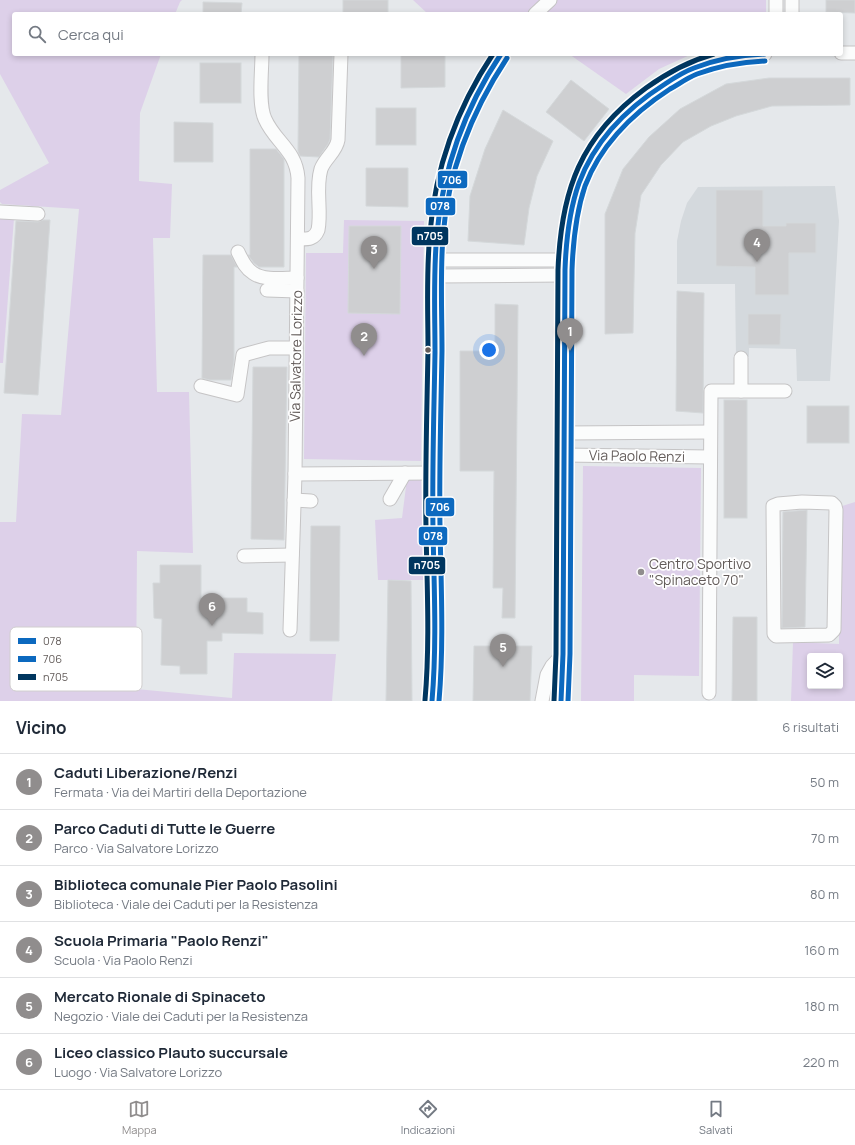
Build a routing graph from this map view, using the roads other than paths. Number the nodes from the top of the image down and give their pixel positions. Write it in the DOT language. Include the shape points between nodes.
graph roads {
  1 [pos="550,0"];
  2 [pos="776,0"];
  3 [pos="792,0"];
  4 [pos="536,12"];
  5 [pos="776,12"];
  6 [pos="792,12"];
  7 [pos="843,53"];
  8 [pos="855,53"];
  9 [pos="262,56"];
  10 [pos="341,56"];
  11 [pos="500,56"];
  12 [pos="746,56"];
  13 [pos="0,212"];
  14 [pos="38,214"];
  15 [pos="298,239"];
  16 [pos="238,252"];
  17 [pos="435,260"];
  18 [pos="566,260"];
  19 [pos="565,275"];
  20 [pos="435,276"];
  21 [pos="297,278"];
  22 [pos="267,290"];
  23 [pos="297,291"];
  24 [pos="296,348"];
  25 [pos="741,358"];
  26 [pos="201,386"];
  27 [pos="741,391"];
  28 [pos="785,391"];
  29 [pos="710,432"];
  30 [pos="564,433"];
  31 [pos="564,455"];
  32 [pos="710,457"];
  33 [pos="405,473"];
  34 [pos="432,473"];
  35 [pos="295,474"];
  36 [pos="390,499"];
  37 [pos="294,500"];
  38 [pos="311,500"];
  39 [pos="292,555"];
  40 [pos="244,556"];
  41 [pos="773,610"];
  42 [pos="290,630"];
  43 [pos="563,654"];
  44 [pos="709,693"];
  45 [pos="432,701"];
  46 [pos="542,701"];
  47 [pos="562,701"];
  1 -- 4 [label="street"];
  2 -- 5 [label="street"];
  3 -- 6 [label="street"];
  7 -- 8 [label="street"];
  9 -- 15 [label="street, Via Salvatore Lorizzo" via="264,118 294,160 297,169"];
  10 -- 15 [label="street" via="338,140 336,148 321,170 318,230 313,238"];
  11 -- 17 [label="street" via="481,88 461,130 449,164 439,207"];
  12 -- 18 [label="street" via="726,58 693,68 652,92 616,122 594,152 579,183 570,217"];
  13 -- 14 [label="street"];
  15 -- 21 [label="street, Via Salvatore Lorizzo"];
  16 -- 21 [label="street" via="246,267 256,275"];
  17 -- 18 [label="street"];
  17 -- 20 [label="street"];
  18 -- 19 [label="street"];
  19 -- 20 [label="street"];
  19 -- 30 [label="street"];
  20 -- 34 [label="street"];
  21 -- 23 [label="street, Via Salvatore Lorizzo"];
  22 -- 23 [label="street"];
  23 -- 24 [label="street, Via Salvatore Lorizzo"];
  24 -- 26 [label="street" via="270,348 243,355 237,395"];
  24 -- 35 [label="street, Via Salvatore Lorizzo"];
  25 -- 27 [label="street"];
  27 -- 28 [label="street"];
  27 -- 29 [label="street" via="711,391"];
  29 -- 30 [label="street, Via Paolo Renzi"];
  29 -- 32 [label="street"];
  30 -- 31 [label="street"];
  31 -- 32 [label="street, Via Paolo Renzi"];
  31 -- 43 [label="street"];
  32 -- 44 [label="street"];
  33 -- 34 [label="street"];
  33 -- 35 [label="street"];
  33 -- 36 [label="street"];
  34 -- 45 [label="street" via="435,646"];
  35 -- 37 [label="street, Via Salvatore Lorizzo"];
  37 -- 38 [label="street"];
  37 -- 39 [label="street, Via Salvatore Lorizzo"];
  39 -- 40 [label="street"];
  39 -- 42 [label="street, Via Salvatore Lorizzo"];
  41 -- 41 [label="street" via="776,636 829,635 834,630 836,510 832,503 773,506"];
  43 -- 46 [label="street" via="547,675"];
  43 -- 47 [label="street"];
}
